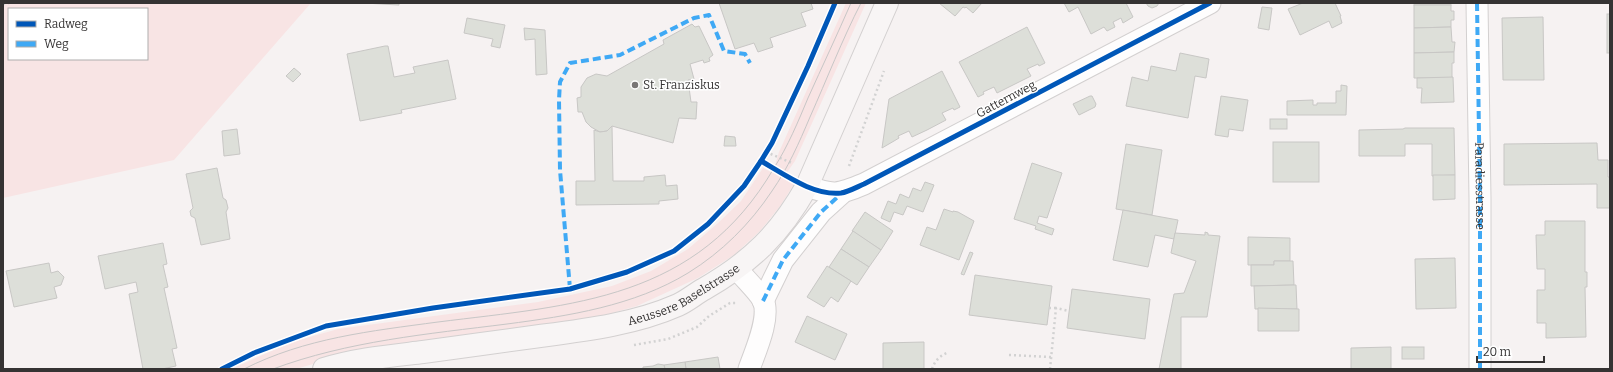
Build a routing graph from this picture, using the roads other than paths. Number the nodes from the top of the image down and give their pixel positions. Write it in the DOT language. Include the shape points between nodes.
graph roads {
  1 [pos="887,3"];
  2 [pos="1210,3"];
  3 [pos="1478,3"];
  4 [pos="807,186"];
  5 [pos="842,193"];
  6 [pos="737,269"];
  7 [pos="763,301"];
  8 [pos="324,369"];
  9 [pos="749,369"];
  10 [pos="1480,369"];
  1 -- 4 [label="main road, Aeussere Baselstrasse"];
  2 -- 5 [label="street, Gatternweg" via="864,184"];
  3 -- 10 [label="street, Paradiesstrasse"];
  4 -- 5 [label="street, Gatternweg" via="826,193"];
  4 -- 6 [label="main road, Aeussere Baselstrasse" via="782,226"];
  5 -- 7 [label="street" via="820,212 783,260"];
  6 -- 7 [label="street"];
  6 -- 8 [label="main road, Aeussere Baselstrasse" via="678,305 598,328 379,358"];
  7 -- 9 [label="street" via="763,329"];
}
